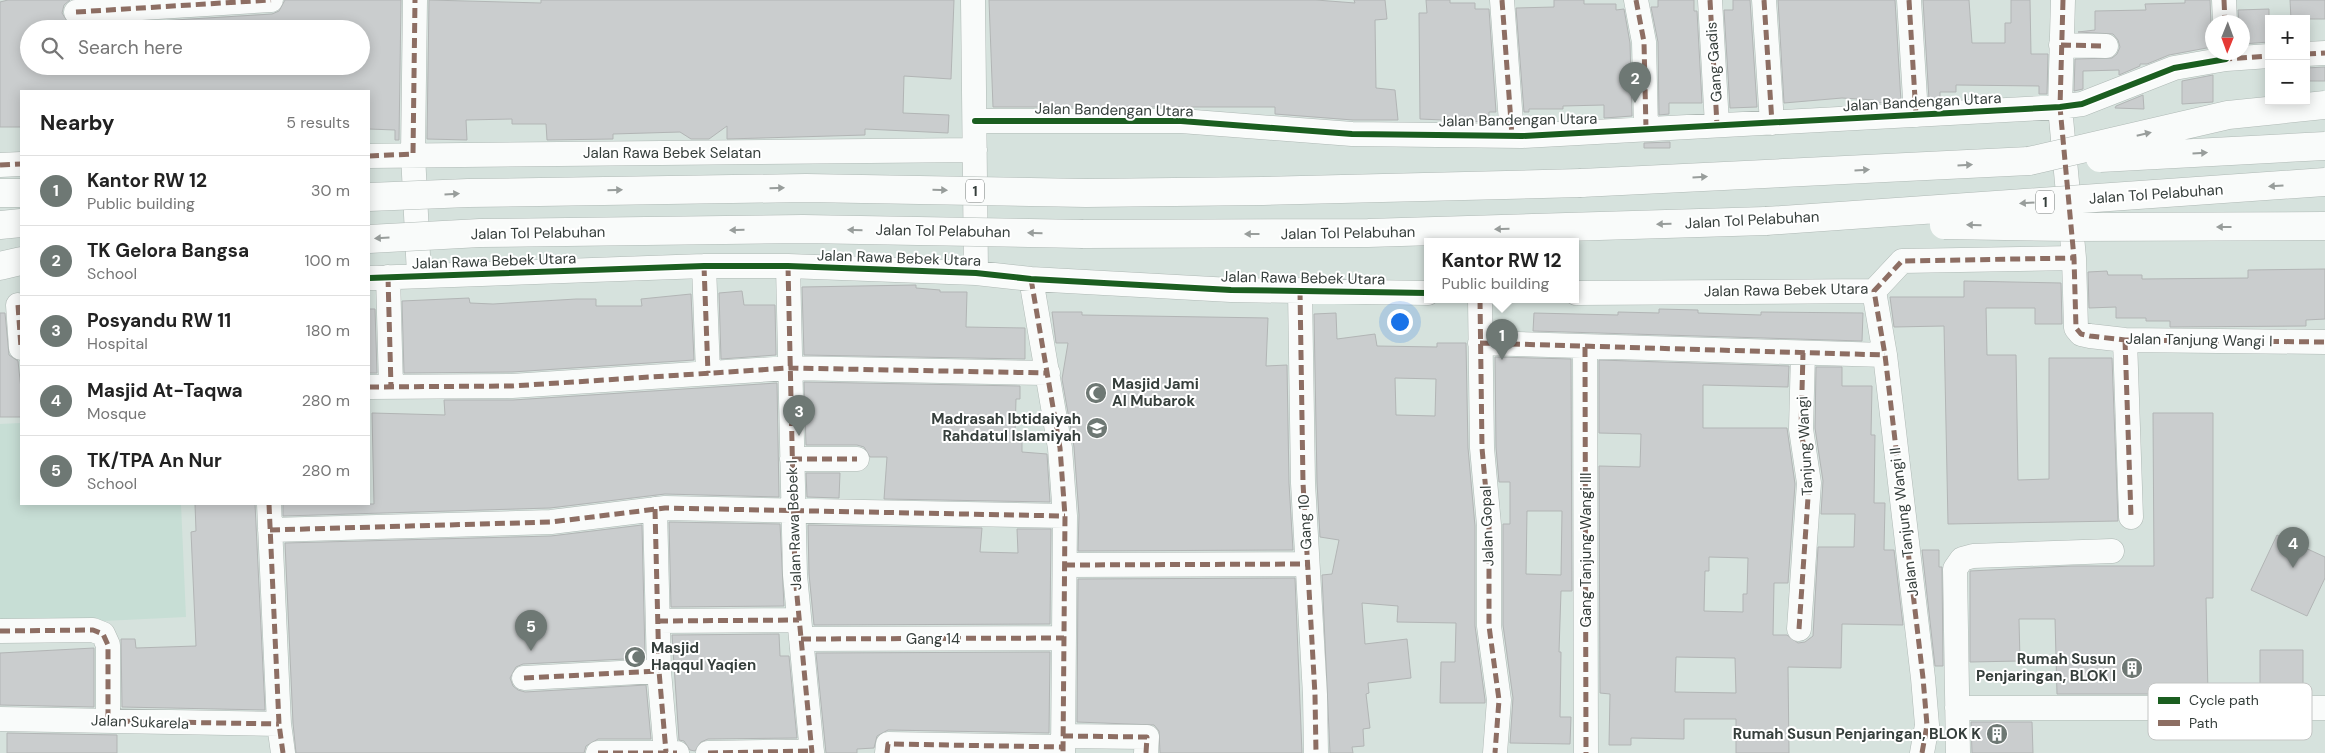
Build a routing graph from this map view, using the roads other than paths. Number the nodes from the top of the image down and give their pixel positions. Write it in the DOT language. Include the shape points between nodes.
graph roads {
  1 [pos="271,0"];
  2 [pos="414,0"];
  3 [pos="973,0"];
  4 [pos="1502,0"];
  5 [pos="1636,0"];
  6 [pos="1710,0"];
  7 [pos="1764,0"];
  8 [pos="1909,0"];
  9 [pos="2063,0"];
  10 [pos="2224,0"];
  11 [pos="76,12"];
  12 [pos="2225,15"];
  13 [pos="2061,45"];
  14 [pos="2106,46"];
  15 [pos="2325,53"];
  16 [pos="2310,54"];
  17 [pos="2250,56"];
  18 [pos="2265,56"];
  19 [pos="2209,60"];
  20 [pos="2325,105"];
  21 [pos="2060,107"];
  22 [pos="1916,115"];
  23 [pos="976,121"];
  24 [pos="1772,123"];
  25 [pos="1717,125"];
  26 [pos="1646,129"];
  27 [pos="1512,136"];
  28 [pos="2325,146"];
  29 [pos="975,150"];
  30 [pos="413,154"];
  31 [pos="370,156"];
  32 [pos="2029,162"];
  33 [pos="20,164"];
  34 [pos="0,165"];
  35 [pos="2325,182"];
  36 [pos="0,193"];
  37 [pos="20,193"];
  38 [pos="370,198"];
  39 [pos="1766,221"];
  40 [pos="20,223"];
  41 [pos="0,225"];
  42 [pos="2325,226"];
  43 [pos="370,238"];
  44 [pos="2074,258"];
  45 [pos="20,261"];
  46 [pos="20,261"];
  47 [pos="0,262"];
  48 [pos="0,266"];
  49 [pos="704,266"];
  50 [pos="788,266"];
  51 [pos="976,273"];
  52 [pos="419,275"];
  53 [pos="378,277"];
  54 [pos="1031,279"];
  55 [pos="1300,290"];
  56 [pos="1874,291"];
  57 [pos="1424,293"];
  58 [pos="1579,293"];
  59 [pos="1480,303"];
  60 [pos="13,305"];
  61 [pos="2125,340"];
  62 [pos="2325,342"];
  63 [pos="20,343"];
  64 [pos="1480,343"];
  65 [pos="1585,346"];
  66 [pos="1803,353"];
  67 [pos="1885,356"];
  68 [pos="789,368"];
  69 [pos="708,373"];
  70 [pos="1048,373"];
  71 [pos="380,387"];
  72 [pos="792,459"];
  73 [pos="857,459"];
  74 [pos="269,505"];
  75 [pos="655,509"];
  76 [pos="794,511"];
  77 [pos="1065,516"];
  78 [pos="2131,517"];
  79 [pos="270,530"];
  80 [pos="2112,551"];
  81 [pos="1306,564"];
  82 [pos="1065,566"];
  83 [pos="658,621"];
  84 [pos="1799,629"];
  85 [pos="800,630"];
  86 [pos="0,631"];
  87 [pos="1064,638"];
  88 [pos="659,671"];
  89 [pos="524,678"];
  90 [pos="1957,708"];
  91 [pos="2148,708"];
  92 [pos="2312,708"];
  93 [pos="2325,708"];
  94 [pos="0,719"];
  95 [pos="108,721"];
  96 [pos="279,724"];
  97 [pos="1063,745"];
  98 [pos="666,752"];
  99 [pos="812,752"];
  100 [pos="283,753"];
  101 [pos="598,753"];
  102 [pos="677,753"];
  103 [pos="708,753"];
  104 [pos="887,753"];
  105 [pos="1146,753"];
  106 [pos="1316,753"];
  107 [pos="1495,753"];
  108 [pos="1586,753"];
  109 [pos="1922,753"];
  110 [pos="1958,753"];
  1 -- 11 [label="street"];
  2 -- 30 [label="street"];
  3 -- 23 [label="street"];
  4 -- 27 [label="street"];
  5 -- 26 [label="street" via="1644,42"];
  6 -- 25 [label="street, Gang Gadis"];
  7 -- 24 [label="street"];
  8 -- 22 [label="street"];
  9 -- 13 [label="street"];
  10 -- 12 [label="street"];
  13 -- 14 [label="street"];
  13 -- 21 [label="street"];
  15 -- 16 [label="street"];
  17 -- 18 [label="street, Jalan Bandengan Utara"];
  19 -- 21 [label="street, Jalan Bandengan Utara" via="2174,68 2082,104"];
  32 -- 20 [label="highway, one-way, bridge" via="2228,115"];
  21 -- 22 [label="street, Jalan Bandengan Utara"];
  21 -- 44 [label="street"];
  22 -- 24 [label="street, Jalan Bandengan Utara"];
  23 -- 27 [label="street, Jalan Bandengan Utara" via="1181,121 1352,134"];
  23 -- 29 [label="street"];
  24 -- 25 [label="street, Jalan Bandengan Utara"];
  25 -- 26 [label="street, Jalan Bandengan Utara"];
  26 -- 27 [label="street, Jalan Bandengan Utara"];
  32 -- 28 [label="highway, 1, one-way, bridge"];
  29 -- 30 [label="street, Jalan Rawa Bebek Selatan"];
  29 -- 51 [label="street"];
  30 -- 31 [label="street, Jalan Rawa Bebek Selatan"];
  30 -- 52 [label="street"];
  38 -- 32 [label="highway, 1, one-way, bridge" via="468,193 796,188 1086,193 1369,190"];
  33 -- 34 [label="street"];
  35 -- 39 [label="highway, Jalan Tol Pelabuhan / 1, one-way, bridge"];
  36 -- 37 [label="highway"];
  42 -- 39 [label="highway, one-way, bridge" via="2072,227"];
  39 -- 43 [label="highway, Jalan Tol Pelabuhan / 1, one-way, bridge" via="1368,233 1083,234 803,229 480,233"];
  40 -- 41 [label="highway"];
  44 -- 56 [label="street, Jalan Rawa Bebek Utara" via="1902,261"];
  44 -- 61 [label="street, Jalan Tanjung Wangi I" via="2076,328 2081,334"];
  45 -- 47 [label="highway"];
  46 -- 48 [label="highway"];
  49 -- 50 [label="street, Jalan Rawa Bebek Utara"];
  49 -- 52 [label="street, Jalan Rawa Bebek Utara"];
  49 -- 69 [label="street"];
  50 -- 51 [label="street, Jalan Rawa Bebek Utara"];
  50 -- 68 [label="street, Jalan Rawa Bebek I"];
  51 -- 54 [label="street, Jalan Rawa Bebek Utara"];
  52 -- 53 [label="street, Jalan Rawa Bebek Utara"];
  53 -- 71 [label="street"];
  54 -- 55 [label="street, Jalan Rawa Bebek Utara" via="1232,290"];
  54 -- 70 [label="street"];
  55 -- 57 [label="street, Jalan Rawa Bebek Utara"];
  55 -- 81 [label="street, Gang 10"];
  56 -- 58 [label="street, Jalan Rawa Bebek Utara"];
  56 -- 67 [label="street, Jalan Tanjung Wangi II"];
  59 -- 64 [label="street, Jalan Gopal"];
  60 -- 63 [label="street"];
  61 -- 62 [label="street, Jalan Tanjung Wangi I"];
  61 -- 78 [label="street"];
  64 -- 65 [label="street"];
  64 -- 107 [label="street, Jalan Gopal" via="1482,448 1489,525 1489,626 1499,700"];
  65 -- 66 [label="street"];
  65 -- 108 [label="street, Gang Tanjung Wangi III"];
  66 -- 67 [label="street"];
  66 -- 84 [label="street, Tanjung Wangi" via="1801,429 1809,482"];
  67 -- 109 [label="street, Jalan Tanjung Wangi II" via="1927,725"];
  68 -- 69 [label="street"];
  68 -- 70 [label="street"];
  68 -- 72 [label="street, Jalan Rawa Bebek I"];
  69 -- 71 [label="street" via="512,386"];
  70 -- 77 [label="street" via="1060,448"];
  72 -- 73 [label="street"];
  72 -- 76 [label="street, Jalan Rawa Bebek I"];
  74 -- 79 [label="street"];
  75 -- 76 [label="street"];
  75 -- 79 [label="street" via="551,522"];
  75 -- 83 [label="street"];
  76 -- 77 [label="street"];
  76 -- 85 [label="street, Jalan Rawa Bebek I"];
  77 -- 82 [label="street"];
  79 -- 96 [label="street"];
  80 -- 90 [label="street" via="1962,559 1955,569"];
  81 -- 82 [label="street"];
  81 -- 106 [label="street, Gang 10"];
  82 -- 87 [label="street"];
  83 -- 85 [label="street, Gang 14"];
  83 -- 88 [label="street"];
  85 -- 87 [label="street, Gang 14"];
  85 -- 99 [label="street, Jalan Rawa Bebek I"];
  86 -- 95 [label="street" via="93,630 103,634 108,645"];
  87 -- 97 [label="street"];
  88 -- 89 [label="street"];
  88 -- 98 [label="street"];
  90 -- 91 [label="street"];
  90 -- 110 [label="street"];
  92 -- 93 [label="street"];
  94 -- 95 [label="street, Jalan Sukarela"];
  95 -- 96 [label="street, Jalan Sukarela"];
  96 -- 100 [label="street"];
  97 -- 104 [label="street" via="888,744"];
  97 -- 105 [label="street" via="1147,737"];
  98 -- 101 [label="street"];
  98 -- 102 [label="street"];
  99 -- 103 [label="street"];
}
